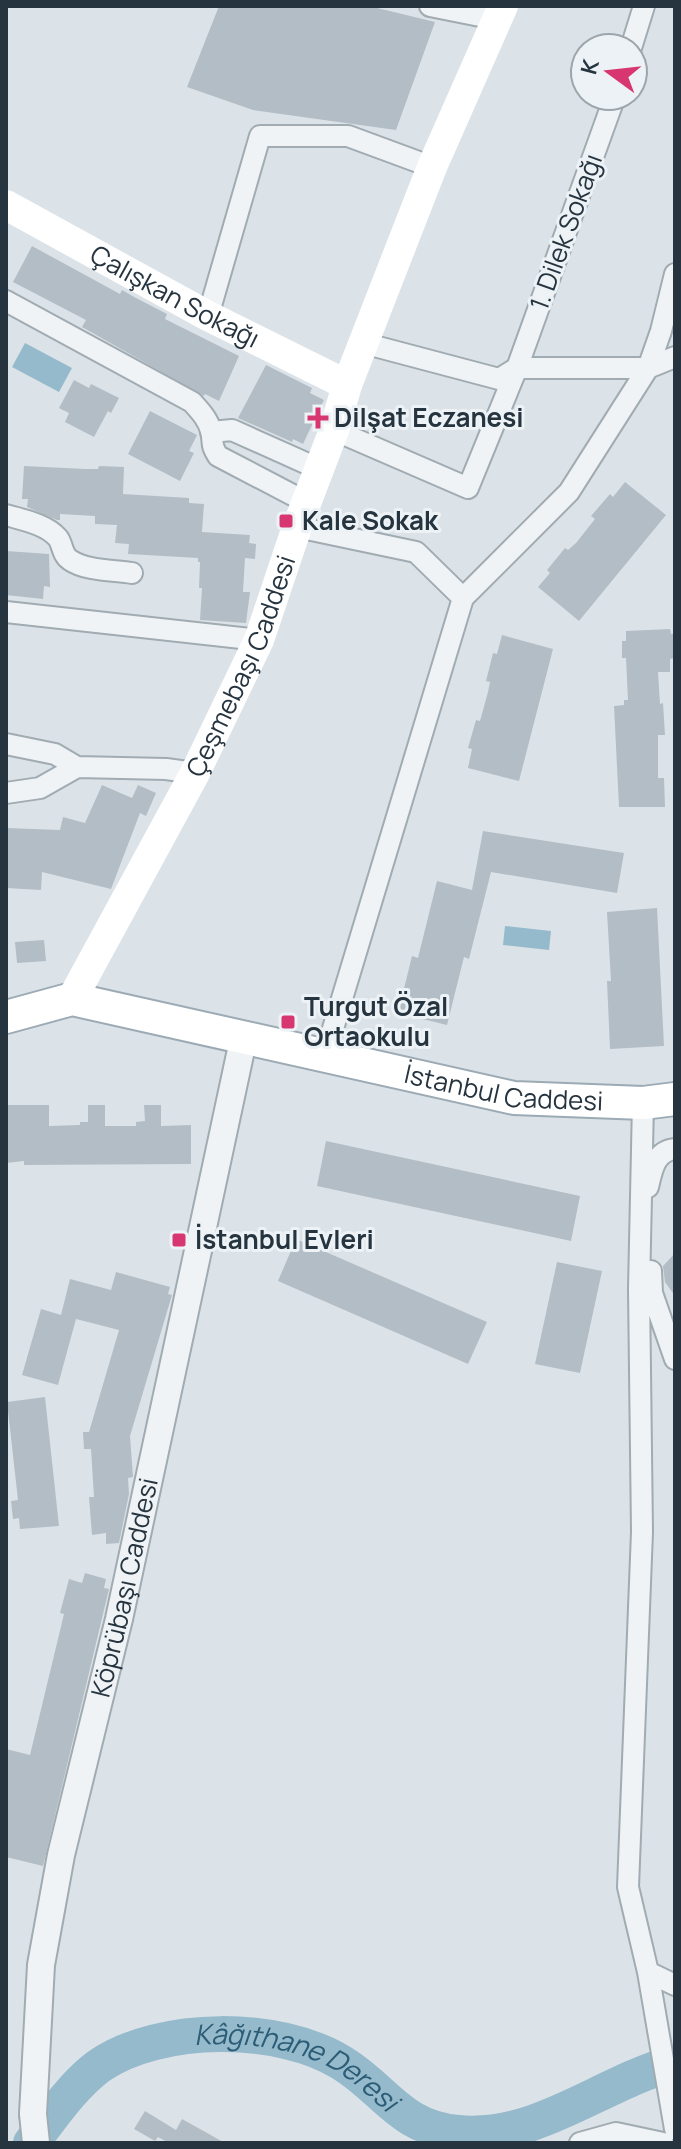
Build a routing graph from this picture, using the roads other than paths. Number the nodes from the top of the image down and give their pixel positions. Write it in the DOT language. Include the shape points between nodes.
graph roads {
  1 [pos="430,6"];
  2 [pos="644,6"];
  3 [pos="499,13"];
  4 [pos="636,32"];
  5 [pos="609,112"];
  6 [pos="432,167"];
  7 [pos="6,205"];
  8 [pos="675,274"];
  9 [pos="6,301"];
  10 [pos="208,316"];
  11 [pos="363,343"];
  12 [pos="675,357"];
  13 [pos="517,368"];
  14 [pos="648,368"];
  15 [pos="347,385"];
  16 [pos="334,430"];
  17 [pos="211,432"];
  18 [pos="319,469"];
  19 [pos="6,515"];
  20 [pos="302,515"];
  21 [pos="132,573"];
  22 [pos="463,598"];
  23 [pos="6,612"];
  24 [pos="259,640"];
  25 [pos="6,744"];
  26 [pos="77,767"];
  27 [pos="195,773"];
  28 [pos="6,793"];
  29 [pos="72,999"];
  30 [pos="6,1017"];
  31 [pos="244,1036"];
  32 [pos="325,1055"];
  33 [pos="675,1099"];
  34 [pos="643,1103"];
  35 [pos="675,1149"];
  36 [pos="675,1359"];
  37 [pos="648,1972"];
  38 [pos="675,1985"];
  39 [pos="674,2122"];
  40 [pos="36,2143"];
  41 [pos="580,2143"];
  42 [pos="663,2143"];
  1 -- 3 [label="street"];
  2 -- 4 [label="street"];
  3 -- 6 [label="main road, Çeşmebaşı Caddesi"];
  5 -- 13 [label="street, 1. Dilek Sokağı"];
  6 -- 10 [label="street" via="348,136 260,136"];
  6 -- 11 [label="main road, Çeşmebaşı Caddesi"];
  7 -- 10 [label="main road, Çalışkan Sokağı"];
  8 -- 14 [label="street"];
  9 -- 17 [label="street" via="192,402"];
  10 -- 15 [label="main road, Çalışkan Sokağı"];
  11 -- 13 [label="street" via="499,379"];
  11 -- 15 [label="main road, Çeşmebaşı Caddesi"];
  12 -- 14 [label="street"];
  13 -- 14 [label="street"];
  13 -- 16 [label="street, 1. Dilek Sokağı" via="468,488"];
  14 -- 22 [label="street" via="569,492"];
  15 -- 16 [label="main road, Çeşmebaşı Caddesi"];
  16 -- 18 [label="main road, Çeşmebaşı Caddesi"];
  17 -- 18 [label="street" via="232,430"];
  17 -- 20 [label="street" via="218,456"];
  18 -- 20 [label="main road, Çeşmebaşı Caddesi"];
  19 -- 21 [label="street" via="40,525 58,539 70,560 82,566"];
  20 -- 22 [label="street" via="416,552"];
  20 -- 24 [label="main road, Çeşmebaşı Caddesi"];
  22 -- 32 [label="street"];
  23 -- 24 [label="street"];
  24 -- 27 [label="main road, Çeşmebaşı Caddesi"];
  25 -- 26 [label="street" via="55,754"];
  26 -- 27 [label="street"];
  26 -- 28 [label="street" via="40,788"];
  27 -- 29 [label="main road, Çeşmebaşı Caddesi"];
  29 -- 30 [label="main road, İstanbul Caddesi"];
  29 -- 31 [label="main road, İstanbul Caddesi"];
  31 -- 32 [label="main road, İstanbul Caddesi"];
  31 -- 40 [label="street, Köprübaşı Caddesi, bridge" via="119,1619 61,1855 41,1965"];
  32 -- 34 [label="main road, İstanbul Caddesi" via="514,1098"];
  33 -- 34 [label="main road, İstanbul Caddesi"];
  34 -- 37 [label="street" via="642,1532 628,1887"];
  35 -- 36 [label="street" via="657,1158 648,1186 652,1293"];
  37 -- 38 [label="street"];
  37 -- 39 [label="street"];
  41 -- 42 [label="street" via="616,2133"];
}
